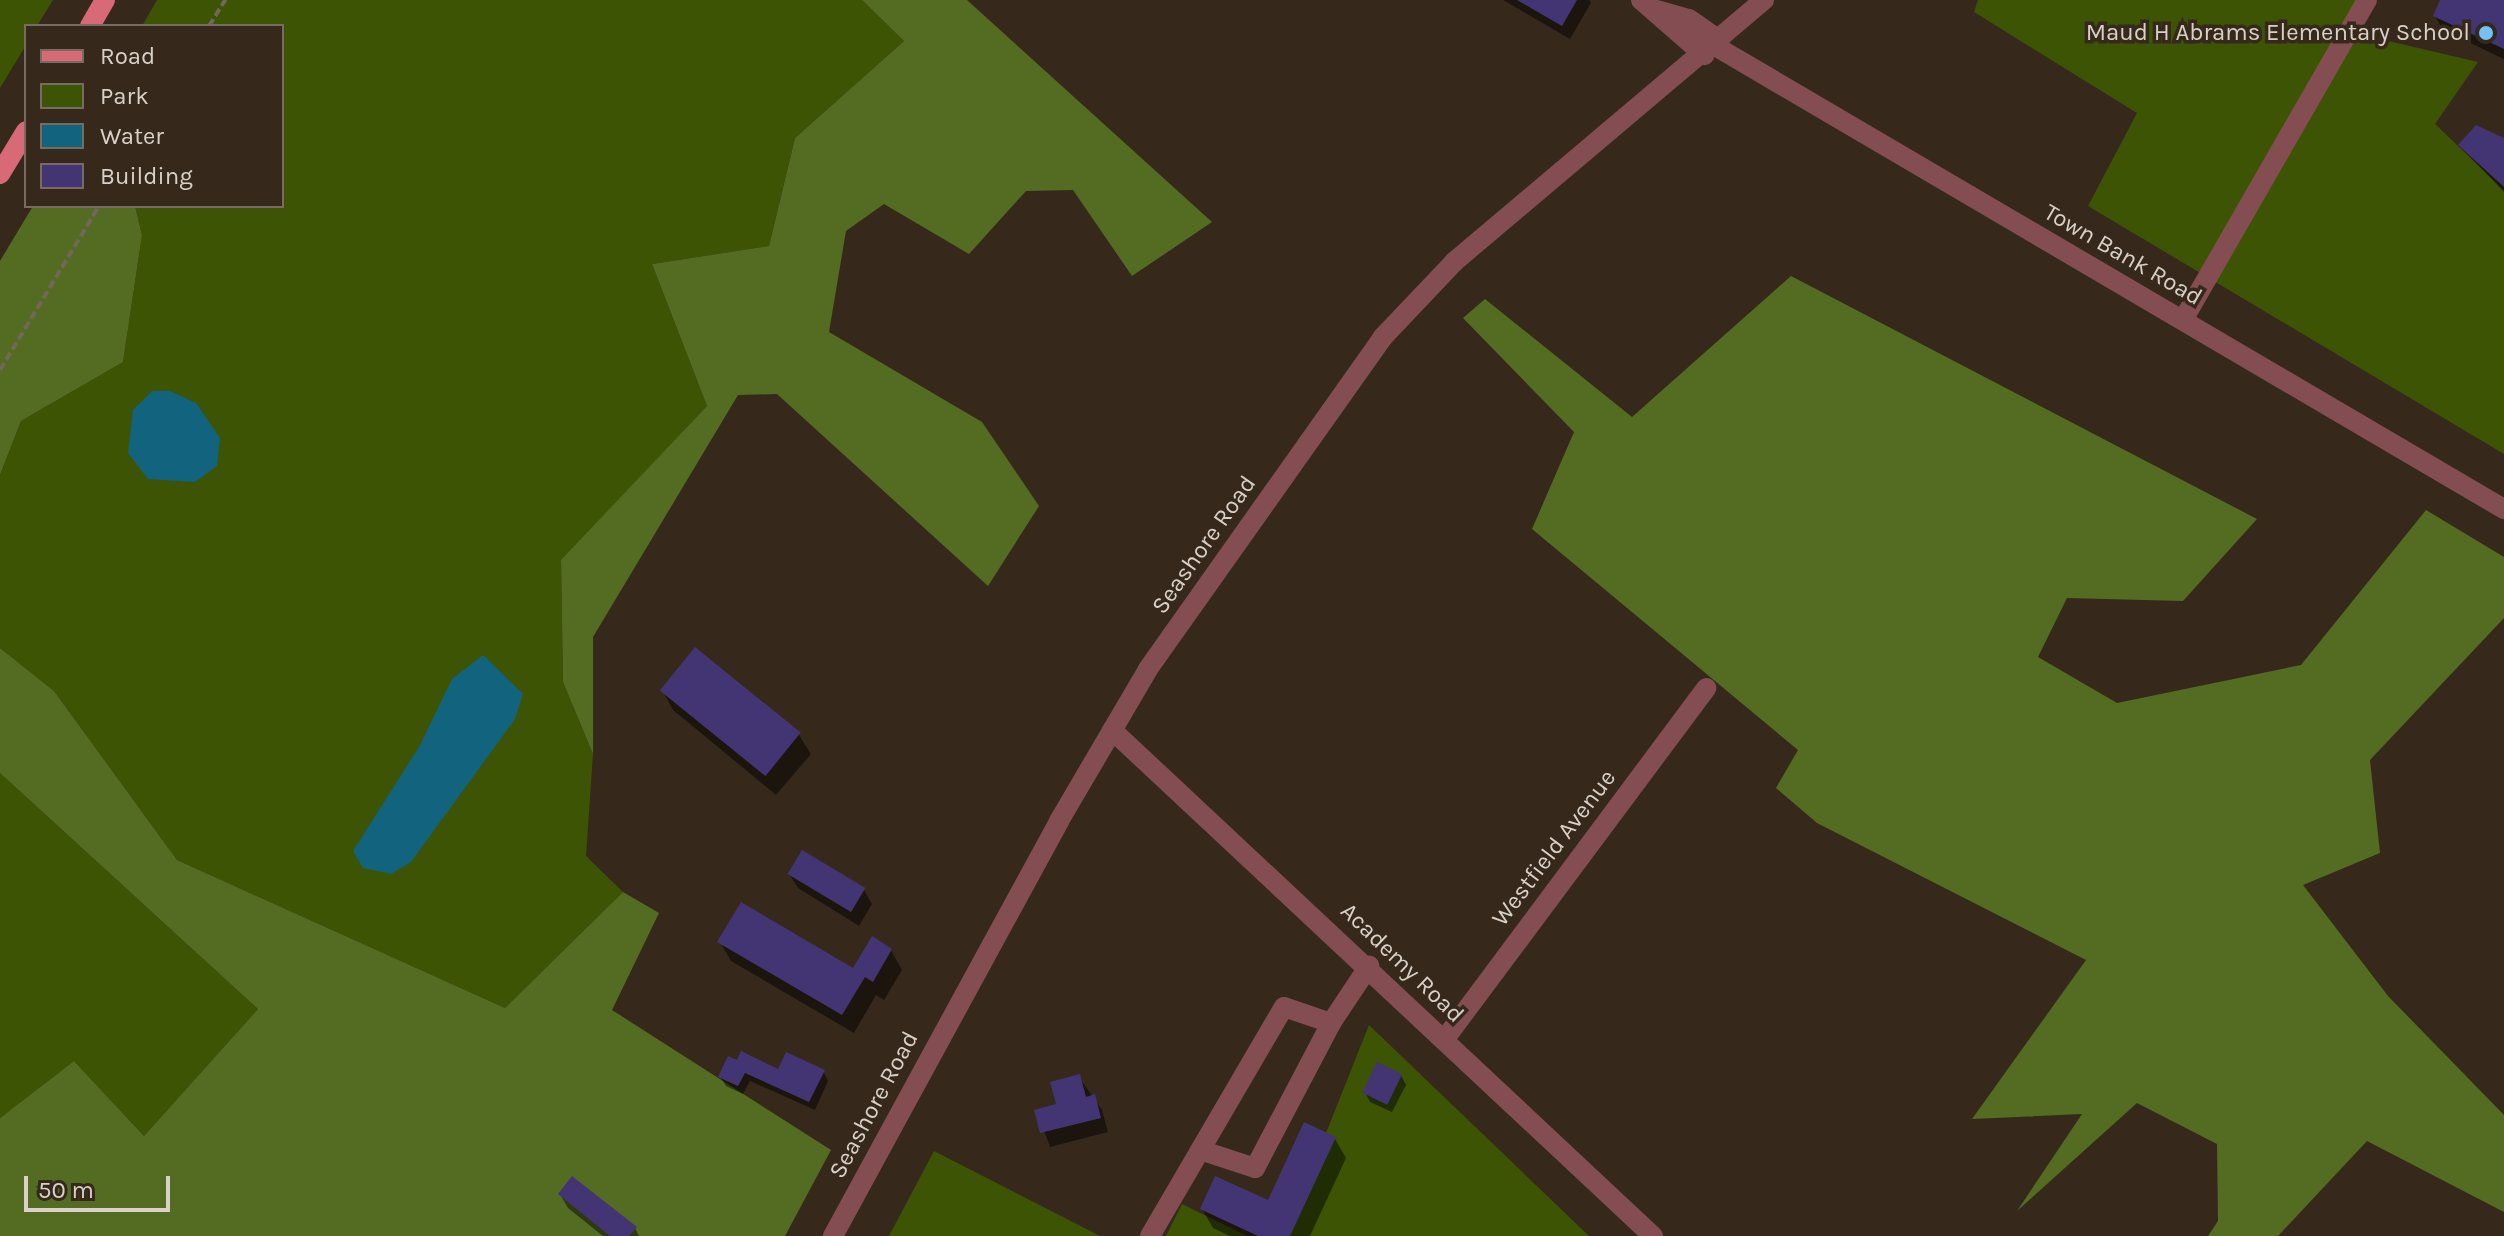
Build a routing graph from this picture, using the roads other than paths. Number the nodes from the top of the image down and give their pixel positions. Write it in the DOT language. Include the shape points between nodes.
graph roads {
  1 [pos="105,0"];
  2 [pos="1764,0"];
  3 [pos="2367,0"];
  4 [pos="1649,5"];
  5 [pos="91,24"];
  6 [pos="1713,47"];
  7 [pos="24,134"];
  8 [pos="0,174"];
  9 [pos="2183,320"];
  10 [pos="2504,509"];
  11 [pos="1706,688"];
  12 [pos="1112,730"];
  13 [pos="1369,966"];
  14 [pos="1331,1023"];
  15 [pos="1444,1040"];
  16 [pos="1200,1150"];
  17 [pos="833,1236"];
  18 [pos="1150,1236"];
  19 [pos="1653,1236"];
  1 -- 5 [label="main road"];
  2 -- 6 [label="street, Seashore Road"];
  3 -- 9 [label="street"];
  4 -- 6 [label="street, Town Bank Road"];
  6 -- 9 [label="street, Town Bank Road"];
  6 -- 12 [label="street, Seashore Road" via="1454,262 1408,308 1148,669"];
  7 -- 8 [label="main road"];
  9 -- 10 [label="street, Town Bank Road"];
  11 -- 15 [label="street, Westfield Avenue"];
  12 -- 13 [label="street, Academy Road"];
  12 -- 17 [label="street, Seashore Road"];
  13 -- 14 [label="street"];
  13 -- 15 [label="street, Academy Road"];
  14 -- 16 [label="street" via="1284,1007"];
  14 -- 16 [label="street" via="1255,1168"];
  15 -- 19 [label="street, Academy Road"];
  16 -- 18 [label="street"];
}
